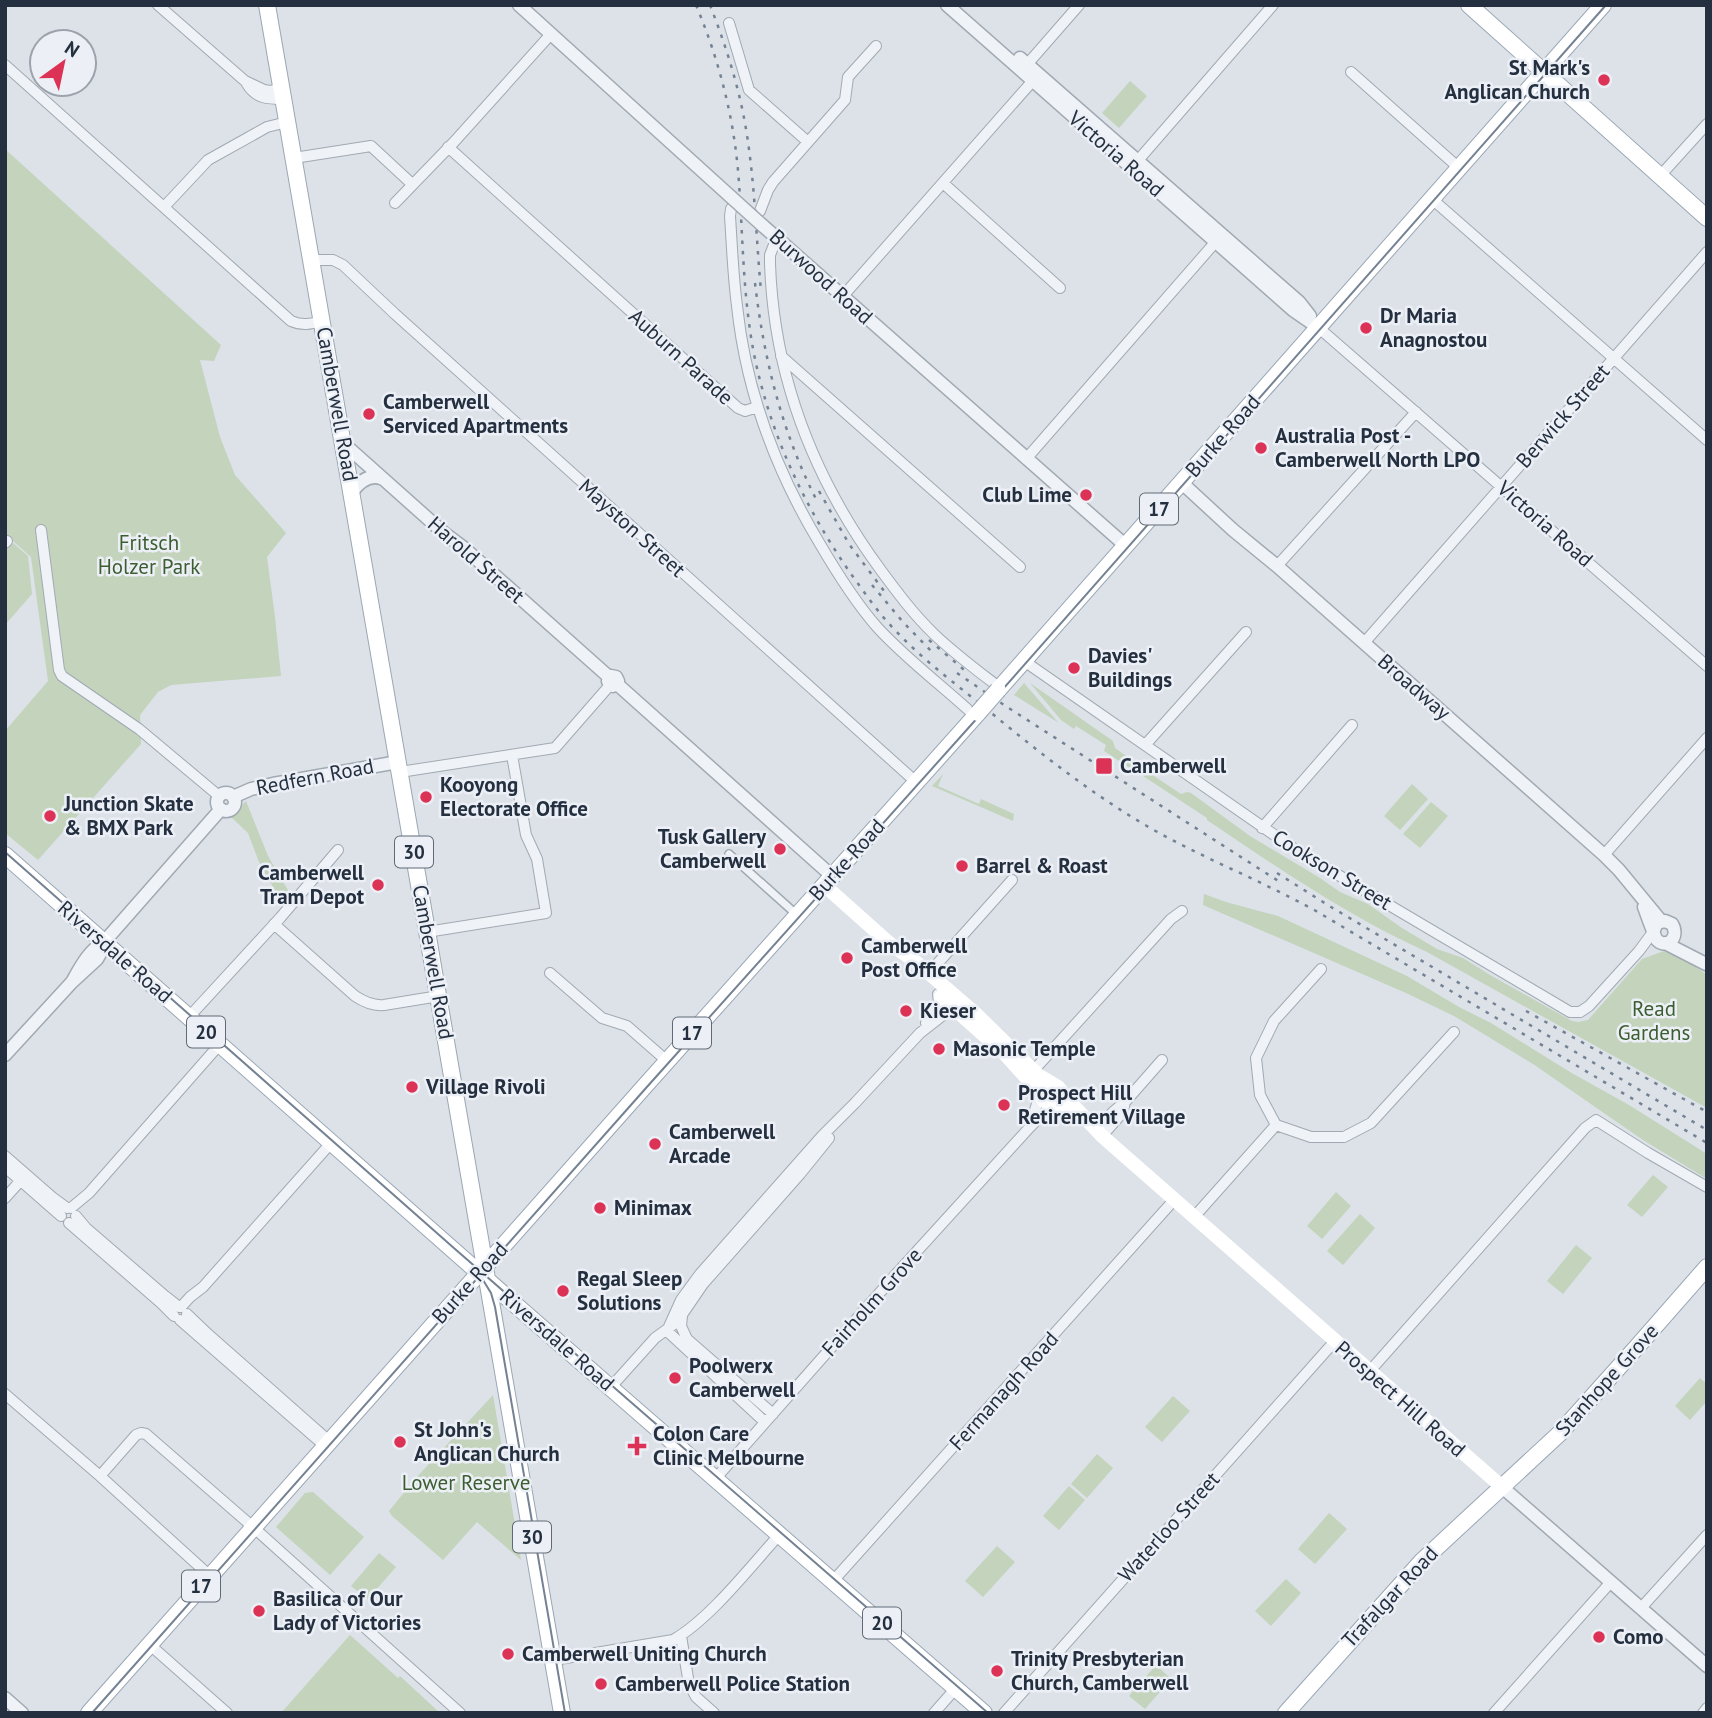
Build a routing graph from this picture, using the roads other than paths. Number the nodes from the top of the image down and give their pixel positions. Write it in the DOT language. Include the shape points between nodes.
graph roads {
  1 [pos="158,5"];
  2 [pos="173,5"];
  3 [pos="267,5"];
  4 [pos="519,5"];
  5 [pos="947,5"];
  6 [pos="960,5"];
  7 [pos="1079,5"];
  8 [pos="1273,5"];
  9 [pos="1469,5"];
  10 [pos="1603,5"];
  11 [pos="176,22"];
  12 [pos="729,23"];
  13 [pos="551,34"];
  14 [pos="876,46"];
  15 [pos="5,65"];
  16 [pos="1025,68"];
  17 [pos="1351,72"];
  18 [pos="1544,72"];
  19 [pos="1036,78"];
  20 [pos="283,94"];
  21 [pos="288,122"];
  22 [pos="1707,124"];
  23 [pos="808,142"];
  24 [pos="448,147"];
  25 [pos="294,158"];
  26 [pos="1134,164"];
  27 [pos="1459,168"];
  28 [pos="1660,176"];
  29 [pos="943,183"];
  30 [pos="412,184"];
  31 [pos="1432,199"];
  32 [pos="734,201"];
  33 [pos="395,203"];
  34 [pos="164,207"];
  35 [pos="760,211"];
  36 [pos="1707,218"];
  37 [pos="777,237"];
  38 [pos="1219,239"];
  39 [pos="1707,252"];
  40 [pos="313,264"];
  41 [pos="1060,288"];
  42 [pos="843,296"];
  43 [pos="322,321"];
  44 [pos="1319,328"];
  45 [pos="781,355"];
  46 [pos="1614,358"];
  47 [pos="757,407"];
  48 [pos="1416,412"];
  49 [pos="1707,440"];
  50 [pos="343,443"];
  51 [pos="1026,459"];
  52 [pos="383,479"];
  53 [pos="1182,483"];
  54 [pos="1502,486"];
  55 [pos="352,492"];
  56 [pos="41,530"];
  57 [pos="1126,546"];
  58 [pos="1277,566"];
  59 [pos="1020,567"];
  60 [pos="1246,632"];
  61 [pos="1364,643"];
  62 [pos="1024,661"];
  63 [pos="1707,666"];
  64 [pos="612,682"];
  65 [pos="1000,689"];
  66 [pos="976,715"];
  67 [pos="1352,725"];
  68 [pos="1707,738"];
  69 [pos="1146,744"];
  70 [pos="512,755"];
  71 [pos="399,767"];
  72 [pos="916,782"];
  73 [pos="220,803"];
  74 [pos="1262,828"];
  75 [pos="338,850"];
  76 [pos="729,854"];
  77 [pos="5,855"];
  78 [pos="1604,855"];
  79 [pos="1012,880"];
  80 [pos="828,881"];
  81 [pos="1182,911"];
  82 [pos="797,915"];
  83 [pos="274,923"];
  84 [pos="1656,928"];
  85 [pos="427,932"];
  86 [pos="1667,941"];
  87 [pos="104,942"];
  88 [pos="1639,951"];
  89 [pos="1706,965"];
  90 [pos="1321,969"];
  91 [pos="550,973"];
  92 [pos="926,977"];
  93 [pos="940,990"];
  94 [pos="439,996"];
  95 [pos="951,1006"];
  96 [pos="189,1017"];
  97 [pos="940,1017"];
  98 [pos="964,1017"];
  99 [pos="980,1024"];
  100 [pos="1454,1032"];
  101 [pos="920,1033"];
  102 [pos="220,1044"];
  103 [pos="5,1055"];
  104 [pos="667,1061"];
  105 [pos="1164,1061"];
  106 [pos="1032,1076"];
  107 [pos="1040,1094"];
  108 [pos="1055,1096"];
  109 [pos="1276,1125"];
  110 [pos="1030,1127"];
  111 [pos="1099,1133"];
  112 [pos="331,1143"];
  113 [pos="5,1156"];
  114 [pos="5,1167"];
  115 [pos="24,1178"];
  116 [pos="1707,1187"];
  117 [pos="5,1198"];
  118 [pos="1174,1200"];
  119 [pos="70,1214"];
  120 [pos="1194,1217"];
  121 [pos="1707,1267"];
  122 [pos="484,1273"];
  123 [pos="686,1300"];
  124 [pos="181,1313"];
  125 [pos="682,1316"];
  126 [pos="667,1331"];
  127 [pos="1334,1342"];
  128 [pos="714,1368"];
  129 [pos="1369,1372"];
  130 [pos="611,1387"];
  131 [pos="5,1394"];
  132 [pos="769,1418"];
  133 [pos="327,1444"];
  134 [pos="100,1476"];
  135 [pos="716,1478"];
  136 [pos="1501,1486"];
  137 [pos="253,1527"];
  138 [pos="779,1534"];
  139 [pos="1707,1535"];
  140 [pos="211,1576"];
  141 [pos="834,1581"];
  142 [pos="1610,1583"];
  143 [pos="1641,1608"];
  144 [pos="681,1636"];
  145 [pos="149,1644"];
  146 [pos="554,1660"];
  147 [pos="1707,1666"];
  148 [pos="956,1688"];
  149 [pos="5,1698"];
  150 [pos="1707,1708"];
  151 [pos="22,1713"];
  152 [pos="89,1713"];
  153 [pos="227,1713"];
  154 [pos="460,1713"];
  155 [pos="562,1713"];
  156 [pos="714,1713"];
  157 [pos="934,1713"];
  158 [pos="984,1713"];
  159 [pos="1004,1713"];
  160 [pos="1286,1713"];
  161 [pos="1494,1713"];
  162 [pos="1703,1713"];
  1 -- 11 [label="street"];
  2 -- 11 [label="street"];
  3 -- 20 [label="main road, Camberwell Road / 30"];
  4 -- 13 [label="street, Burwood Road"];
  5 -- 16 [label="street, Victoria Road"];
  6 -- 16 [label="street, Victoria Road"];
  7 -- 16 [label="street"];
  8 -- 26 [label="street"];
  9 -- 18 [label="main road"];
  10 -- 18 [label="main road, Burke Road / 17"];
  11 -- 20 [label="street" via="245,81"];
  12 -- 23 [label="street" via="749,90"];
  13 -- 24 [label="street"];
  13 -- 32 [label="street, Burwood Road"];
  14 -- 23 [label="street" via="848,77 845,100"];
  15 -- 34 [label="street"];
  16 -- 19 [label="street, Victoria Road"];
  17 -- 27 [label="street"];
  18 -- 27 [label="main road, Burke Road / 17"];
  18 -- 28 [label="main road"];
  19 -- 26 [label="street, Victoria Road"];
  19 -- 29 [label="street"];
  20 -- 21 [label="main road, Camberwell Road / 30"];
  21 -- 25 [label="main road, Camberwell Road / 30"];
  21 -- 34 [label="street" via="267,127 204,162"];
  22 -- 28 [label="street"];
  23 -- 35 [label="street" via="771,185"];
  24 -- 30 [label="street"];
  24 -- 47 [label="street, Auburn Parade" via="738,408"];
  25 -- 30 [label="street" via="371,146"];
  25 -- 40 [label="main road, Camberwell Road / 30"];
  26 -- 38 [label="street, Victoria Road"];
  27 -- 31 [label="main road, Burke Road / 17"];
  28 -- 36 [label="main road"];
  29 -- 41 [label="street"];
  29 -- 42 [label="street"];
  30 -- 33 [label="street"];
  31 -- 44 [label="main road, Burke Road / 17"];
  31 -- 46 [label="street"];
  32 -- 37 [label="street, Burwood Road, bridge"];
  32 -- 47 [label="street" via="730,216 737,306"];
  34 -- 43 [label="street" via="291,321"];
  37 -- 42 [label="street, Burwood Road"];
  37 -- 45 [label="street" via="770,264"];
  38 -- 44 [label="street, Victoria Road" via="1299,302"];
  38 -- 51 [label="street"];
  39 -- 46 [label="street, Berwick Street"];
  40 -- 43 [label="main road, Camberwell Road / 30"];
  40 -- 72 [label="street, Mayston Street" via="349,272"];
  42 -- 51 [label="street, Burwood Road"];
  43 -- 50 [label="main road, Camberwell Road / 30"];
  44 -- 48 [label="street, Victoria Road"];
  44 -- 53 [label="main road, Burke Road / 17"];
  45 -- 59 [label="street"];
  45 -- 65 [label="street" via="800,421 828,488 868,552 934,634"];
  46 -- 49 [label="street"];
  46 -- 54 [label="street, Berwick Street"];
  47 -- 66 [label="street, Auburn Parade" via="794,497 852,595 887,637"];
  48 -- 54 [label="street, Victoria Road"];
  48 -- 58 [label="street"];
  50 -- 52 [label="street, Harold Street"];
  50 -- 55 [label="main road, Camberwell Road / 30"];
  51 -- 57 [label="street, Burwood Road"];
  52 -- 55 [label="street" via="371,477"];
  52 -- 64 [label="street, Harold Street"];
  53 -- 57 [label="main road, Burke Road / 17"];
  53 -- 58 [label="street, Broadway"];
  54 -- 61 [label="street, Berwick Street"];
  54 -- 63 [label="street, Victoria Road"];
  55 -- 71 [label="main road, Camberwell Road / 30"];
  56 -- 73 [label="street" via="62,676 139,729"];
  57 -- 62 [label="main road, Burke Road / 17"];
  58 -- 61 [label="street, Broadway"];
  60 -- 69 [label="street"];
  61 -- 78 [label="street, Broadway"];
  62 -- 65 [label="main road, Burke Road / 17"];
  62 -- 69 [label="street, Cookson Street"];
  64 -- 70 [label="street" via="555,748"];
  64 -- 80 [label="street, Harold Street"];
  65 -- 66 [label="main road, Burke Road / 17, bridge"];
  66 -- 72 [label="main road, Burke Road / 17"];
  67 -- 74 [label="street"];
  68 -- 78 [label="street"];
  69 -- 74 [label="street, Cookson Street"];
  70 -- 71 [label="street"];
  70 -- 85 [label="street" via="546,913"];
  71 -- 73 [label="street, Redfern Road" via="273,783 233,797 233,807 228,810"];
  71 -- 85 [label="main road, Camberwell Road / 30"];
  72 -- 80 [label="main road, Burke Road / 17"];
  73 -- 87 [label="street"];
  74 -- 88 [label="street, Cookson Street" via="1570,1012 1589,1006"];
  75 -- 83 [label="street"];
  76 -- 82 [label="street"];
  77 -- 87 [label="main road, Riversdale Road / 20"];
  78 -- 84 [label="street, Broadway" via="1640,897"];
  79 -- 92 [label="street"];
  80 -- 82 [label="main road, Burke Road / 17"];
  80 -- 92 [label="main road, Prospect Hill Road" via="889,943 916,962"];
  81 -- 106 [label="street"];
  82 -- 104 [label="main road, Burke Road / 17"];
  83 -- 94 [label="street" via="363,1001 384,1005"];
  83 -- 96 [label="street"];
  84 -- 86 [label="street, Broadway" via="1656,939"];
  84 -- 86 [label="street, Broadway" via="1672,924 1676,930"];
  84 -- 88 [label="street, Cookson Street"];
  85 -- 94 [label="main road, Camberwell Road / 30"];
  86 -- 88 [label="street, Cookson Street"];
  86 -- 89 [label="street, Broadway"];
  87 -- 96 [label="main road, Riversdale Road / 20"];
  87 -- 103 [label="street"];
  90 -- 109 [label="street" via="1274,1021 1256,1058 1260,1095"];
  91 -- 104 [label="street" via="602,1018 625,1024"];
  92 -- 93 [label="main road, Prospect Hill Road"];
  93 -- 95 [label="main road"];
  93 -- 99 [label="main road, Prospect Hill Road"];
  93 -- 101 [label="street" via="938,1004"];
  94 -- 122 [label="main road, Camberwell Road / 30"];
  95 -- 97 [label="street"];
  95 -- 98 [label="main road, Prospect Hill Road"];
  96 -- 102 [label="main road, Riversdale Road / 20"];
  97 -- 98 [label="street"];
  97 -- 101 [label="street"];
  98 -- 99 [label="main road, Prospect Hill Road"];
  99 -- 106 [label="main road, Prospect Hill Road"];
  100 -- 109 [label="street" via="1371,1123 1344,1137 1311,1137"];
  101 -- 123 [label="street"];
  102 -- 112 [label="main road, Riversdale Road / 20"];
  102 -- 119 [label="street"];
  104 -- 122 [label="main road, Burke Road / 17"];
  105 -- 111 [label="street"];
  106 -- 107 [label="main road, Prospect Hill Road"];
  106 -- 108 [label="main road, Prospect Hill Road"];
  107 -- 108 [label="main road" via="1044,1086"];
  107 -- 110 [label="street, Fairholm Grove"];
  108 -- 110 [label="street, Fairholm Grove"];
  108 -- 111 [label="main road, Prospect Hill Road"];
  109 -- 120 [label="street"];
  110 -- 132 [label="street, Fairholm Grove"];
  111 -- 118 [label="main road, Prospect Hill Road"];
  112 -- 122 [label="main road, Riversdale Road / 20"];
  112 -- 124 [label="street" via="190,1297"];
  113 -- 115 [label="street"];
  114 -- 115 [label="street"];
  115 -- 117 [label="street"];
  115 -- 119 [label="street"];
  116 -- 129 [label="street" via="1596,1120"];
  118 -- 120 [label="main road, Prospect Hill Road"];
  118 -- 141 [label="street, Fermanagh Road"];
  119 -- 124 [label="street" via="161,1303"];
  120 -- 127 [label="main road, Prospect Hill Road"];
  121 -- 136 [label="main road, Stanhope Grove" via="1559,1434"];
  122 -- 130 [label="main road, Riversdale Road / 20"];
  122 -- 133 [label="main road, Burke Road / 17"];
  122 -- 146 [label="main road, Camberwell Road / 30"];
  123 -- 125 [label="street"];
  123 -- 126 [label="street"];
  124 -- 133 [label="street"];
  125 -- 126 [label="street"];
  125 -- 128 [label="street" via="684,1335"];
  126 -- 128 [label="street"];
  126 -- 130 [label="street" via="655,1338"];
  127 -- 129 [label="main road, Prospect Hill Road"];
  127 -- 159 [label="street, Waterloo Street"];
  128 -- 132 [label="street" via="734,1395"];
  129 -- 136 [label="main road, Prospect Hill Road"];
  130 -- 135 [label="main road, Riversdale Road / 20"];
  131 -- 134 [label="street"];
  132 -- 135 [label="street, Fairholm Grove"];
  133 -- 137 [label="main road, Burke Road / 17"];
  134 -- 137 [label="street" via="136,1435 143,1433"];
  134 -- 140 [label="street"];
  135 -- 138 [label="main road, Riversdale Road / 20"];
  136 -- 142 [label="street, Prospect Hill Road"];
  136 -- 160 [label="main road, Trafalgar Road" via="1422,1561"];
  137 -- 140 [label="main road, Burke Road / 17"];
  137 -- 154 [label="street"];
  138 -- 141 [label="main road, Riversdale Road / 20"];
  138 -- 144 [label="street" via="719,1602"];
  139 -- 143 [label="street"];
  140 -- 145 [label="main road, Burke Road / 17"];
  141 -- 148 [label="main road, Riversdale Road / 20"];
  142 -- 143 [label="street, Prospect Hill Road"];
  142 -- 161 [label="street"];
  143 -- 147 [label="street, Prospect Hill Road"];
  144 -- 146 [label="street"];
  144 -- 156 [label="street" via="689,1685"];
  145 -- 152 [label="main road, Burke Road / 17"];
  145 -- 153 [label="street"];
  146 -- 155 [label="main road, Camberwell Road / 30"];
  148 -- 157 [label="street"];
  148 -- 158 [label="main road, Riversdale Road / 20"];
  149 -- 151 [label="street"];
  150 -- 162 [label="street"];
}
